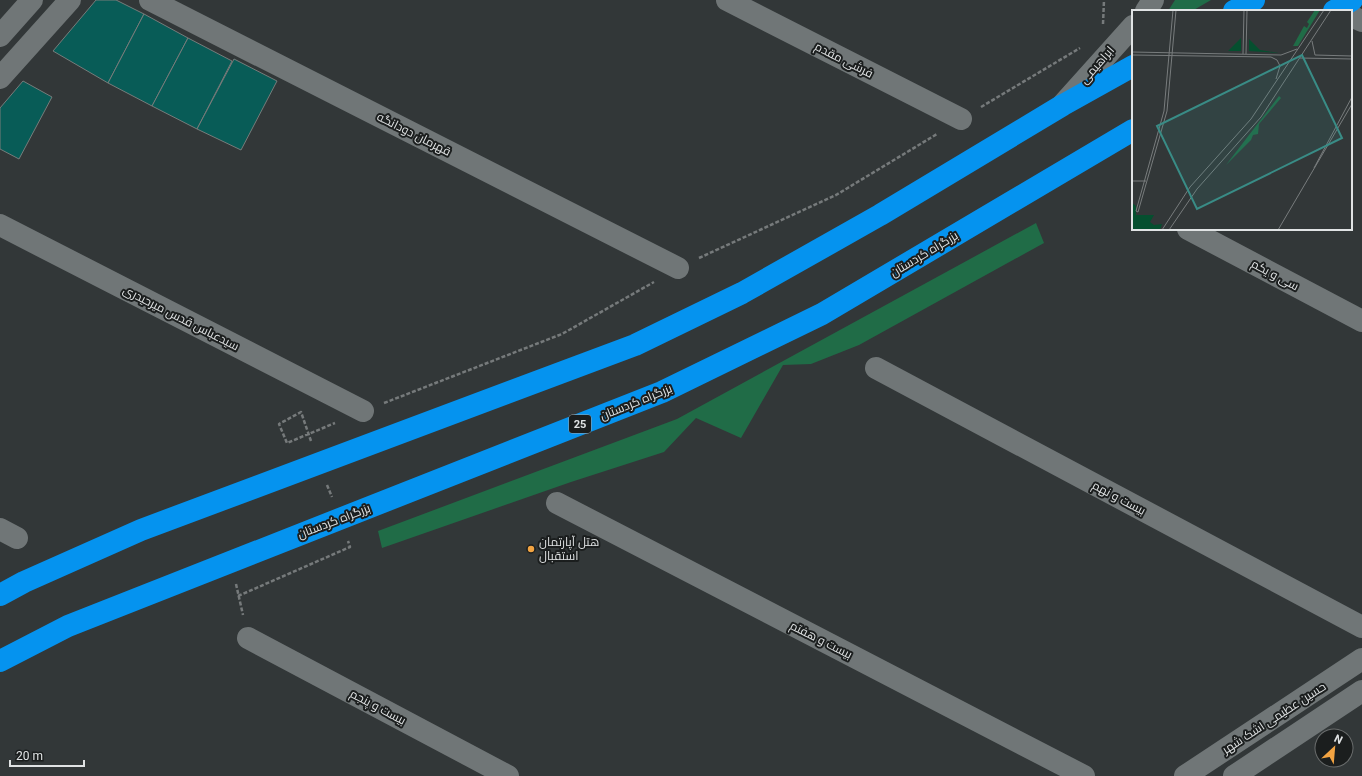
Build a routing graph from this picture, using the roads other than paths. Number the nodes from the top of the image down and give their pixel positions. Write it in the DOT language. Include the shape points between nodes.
graph roads {
  1 [pos="32,0"];
  2 [pos="70,0"];
  3 [pos="150,0"];
  4 [pos="727,0"];
  5 [pos="1153,0"];
  6 [pos="1254,0"];
  7 [pos="1147,10"];
  8 [pos="1236,10"];
  9 [pos="1352,15"];
  10 [pos="1362,22"];
  11 [pos="1132,27"];
  12 [pos="0,36"];
  13 [pos="1132,67"];
  14 [pos="0,78"];
  15 [pos="1063,104"];
  16 [pos="961,119"];
  17 [pos="1132,131"];
  18 [pos="0,225"];
  19 [pos="1190,230"];
  20 [pos="678,268"];
  21 [pos="1362,321"];
  22 [pos="876,368"];
  23 [pos="363,411"];
  24 [pos="557,503"];
  25 [pos="0,595"];
  26 [pos="1362,627"];
  27 [pos="248,638"];
  28 [pos="1362,659"];
  29 [pos="0,661"];
  30 [pos="1362,691"];
  31 [pos="508,776"];
  32 [pos="1084,776"];
  33 [pos="1185,776"];
  34 [pos="1234,776"];
  1 -- 12 [label="street"];
  2 -- 14 [label="street"];
  3 -- 20 [label="street, قهرمان دودانگه"];
  4 -- 16 [label="street, فرشی مقدم"];
  5 -- 7 [label="street"];
  6 -- 8 [label="highway"];
  9 -- 10 [label="street"];
  11 -- 15 [label="street, ابراهیمی"];
  13 -- 15 [label="highway"];
  15 -- 25 [label="highway" via="880,215 790,266 742,293 635,345 141,530"];
  17 -- 29 [label="highway, بزرگراه کردستان / 25" via="822,314 662,392 68,626"];
  18 -- 23 [label="street, سیدعباس قدس میرحیدری"];
  19 -- 21 [label="street, سی و یکم"];
  22 -- 26 [label="street, بیست و نهم"];
  24 -- 32 [label="street, بیست و هفتم"];
  27 -- 31 [label="street, بیست و پنجم"];
  28 -- 33 [label="street, حسین عظیمی اشک شهر"];
  30 -- 34 [label="street"];
}
